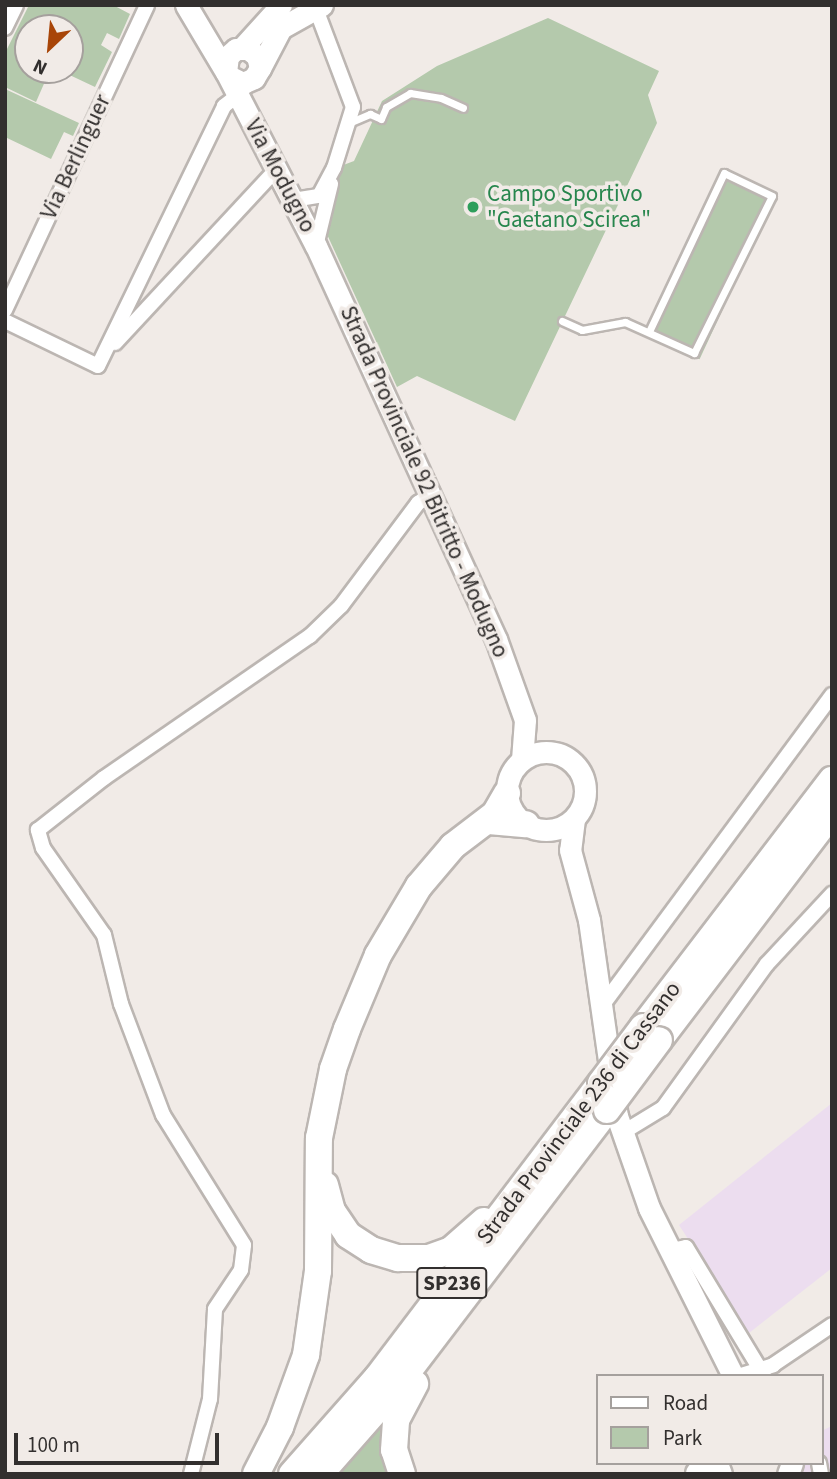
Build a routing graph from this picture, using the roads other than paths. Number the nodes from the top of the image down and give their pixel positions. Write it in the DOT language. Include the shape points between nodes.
graph roads {
  1 [pos="16,5"];
  2 [pos="147,5"];
  3 [pos="186,5"];
  4 [pos="281,5"];
  5 [pos="319,7"];
  6 [pos="5,28"];
  7 [pos="257,73"];
  8 [pos="235,75"];
  9 [pos="463,108"];
  10 [pos="351,122"];
  11 [pos="334,168"];
  12 [pos="276,170"];
  13 [pos="293,200"];
  14 [pos="316,246"];
  15 [pos="5,310"];
  16 [pos="5,321"];
  17 [pos="562,321"];
  18 [pos="649,332"];
  19 [pos="102,360"];
  20 [pos="433,493"];
  21 [pos="832,695"];
  22 [pos="525,720"];
  23 [pos="559,754"];
  24 [pos="522,760"];
  25 [pos="832,780"];
  26 [pos="507,793"];
  27 [pos="832,813"];
  28 [pos="573,819"];
  29 [pos="489,821"];
  30 [pos="535,827"];
  31 [pos="570,850"];
  32 [pos="832,894"];
  33 [pos="602,1006"];
  34 [pos="651,1034"];
  35 [pos="601,1083"];
  36 [pos="621,1133"];
  37 [pos="319,1138"];
  38 [pos="526,1216"];
  39 [pos="671,1250"];
  40 [pos="832,1325"];
  41 [pos="762,1373"];
  42 [pos="734,1374"];
  43 [pos="191,1474"];
  44 [pos="256,1474"];
  45 [pos="292,1474"];
  46 [pos="320,1474"];
  47 [pos="402,1474"];
  1 -- 6 [label="street"];
  2 -- 15 [label="street, Via Berlinguer"];
  3 -- 8 [label="main road"];
  4 -- 8 [label="main road"];
  5 -- 7 [label="main road" via="281,28"];
  5 -- 10 [label="street" via="350,98"];
  7 -- 8 [label="main road"];
  7 -- 8 [label="main road" via="253,52"];
  8 -- 12 [label="main road, Via Modugno"];
  8 -- 19 [label="street"];
  9 -- 10 [label="lane" via="441,98 410,93 386,107 381,119 370,114"];
  10 -- 11 [label="street"];
  11 -- 13 [label="street" via="319,196"];
  11 -- 14 [label="street"];
  12 -- 13 [label="main road, Via Modugno"];
  12 -- 19 [label="street"];
  13 -- 14 [label="main road, Via Modugno"];
  14 -- 20 [label="main road, Strada Provinciale 92 Bitritto - Modugno"];
  16 -- 19 [label="street"];
  17 -- 18 [label="lane" via="582,330 625,322"];
  18 -- 18 [label="lane" via="724,173 772,195 694,353"];
  20 -- 22 [label="main road, Strada Provinciale 92 Bitritto - Modugno" via="496,639"];
  20 -- 43 [label="street" via="418,503 341,606 310,636 104,778 38,830 43,848 104,935 121,1004 163,1115 244,1245 241,1270 215,1309 209,1410"];
  21 -- 33 [label="street"];
  22 -- 23 [label="main road"];
  22 -- 24 [label="main road"];
  23 -- 24 [label="main road" via="546,752"];
  23 -- 28 [label="main road" via="580,770 584,782 585,796"];
  24 -- 26 [label="main road" via="509,780"];
  25 -- 34 [label="highway, Strada Provinciale 236 di Cassano / SP236"];
  26 -- 29 [label="highway"];
  26 -- 30 [label="main road" via="516,816"];
  27 -- 34 [label="highway, Strada Provinciale 236 di Cassano / SP236"];
  28 -- 30 [label="main road"];
  28 -- 31 [label="main road"];
  29 -- 30 [label="highway"];
  29 -- 37 [label="highway" via="438,861 394,924 363,986 340,1049"];
  30 -- 31 [label="main road"];
  31 -- 33 [label="main road" via="589,920"];
  32 -- 36 [label="street" via="767,964 663,1108"];
  33 -- 36 [label="main road"];
  34 -- 35 [label="highway, Strada Provinciale 236 di Cassano / SP236, bridge"];
  34 -- 38 [label="highway, Strada Provinciale 236 di Cassano / SP236, bridge" via="607,1110"];
  35 -- 37 [label="highway" via="543,1143 478,1228 451,1250 429,1258 398,1258 371,1250 348,1235 331,1211"];
  35 -- 45 [label="highway, Strada Provinciale 236 di Cassano / SP236" via="386,1367"];
  36 -- 39 [label="main road" via="634,1174"];
  37 -- 44 [label="highway" via="315,1309 295,1391"];
  38 -- 46 [label="highway, Strada Provinciale 236 di Cassano / SP236" via="393,1391"];
  38 -- 47 [label="highway" via="485,1287 402,1404 394,1450"];
  39 -- 41 [label="street" via="686,1247"];
  39 -- 42 [label="main road"];
  40 -- 41 [label="street"];
}
